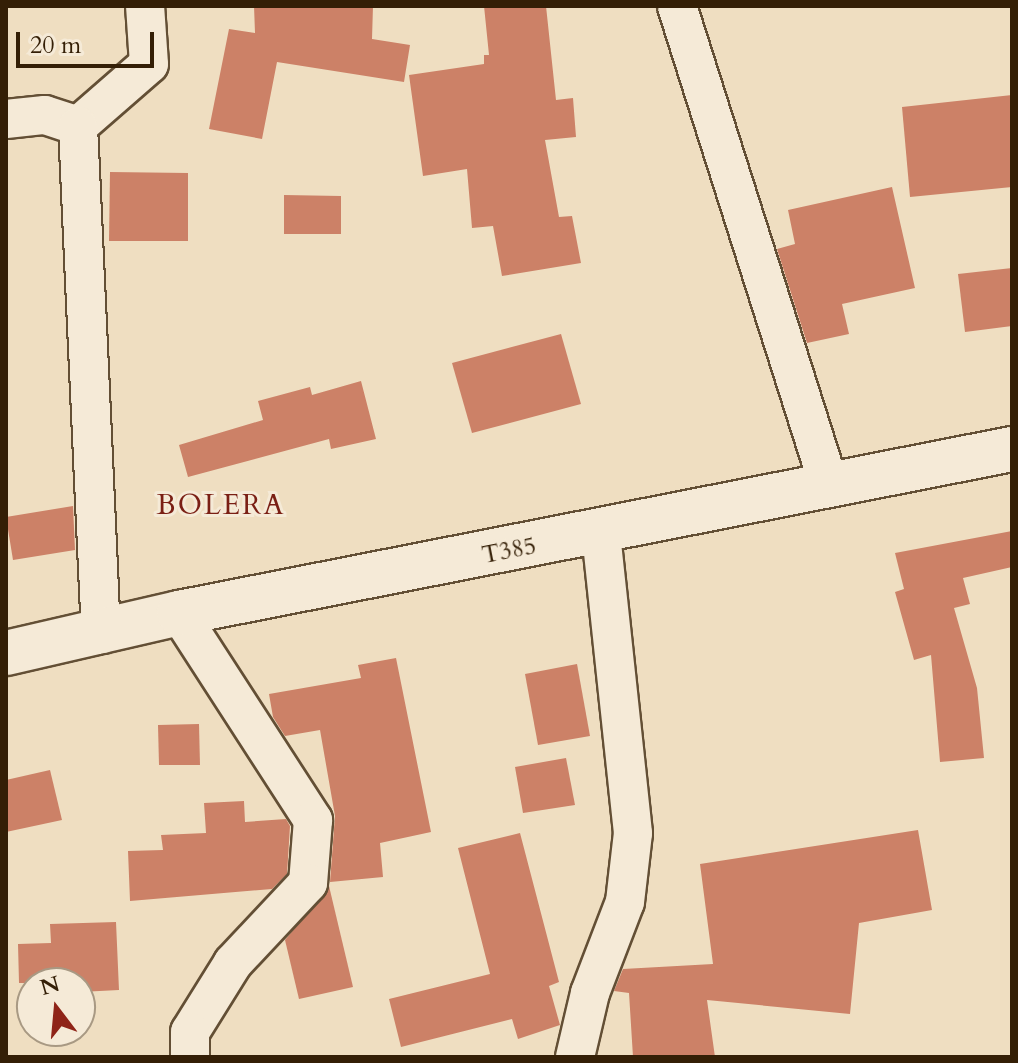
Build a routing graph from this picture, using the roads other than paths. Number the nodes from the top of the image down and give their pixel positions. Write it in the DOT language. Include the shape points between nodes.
graph roads {
  1 [pos="145,6"];
  2 [pos="677,6"];
  3 [pos="6,119"];
  4 [pos="78,126"];
  5 [pos="1012,449"];
  6 [pos="828,481"];
  7 [pos="601,533"];
  8 [pos="179,613"];
  9 [pos="101,634"];
  10 [pos="6,653"];
  11 [pos="190,1057"];
  12 [pos="575,1057"];
  1 -- 4 [label="street" via="149,64"];
  2 -- 6 [label="street"];
  3 -- 4 [label="street" via="45,115"];
  4 -- 9 [label="street"];
  5 -- 6 [label="street, T385 / T385"];
  6 -- 7 [label="street, T385 / T385"];
  7 -- 8 [label="street, T385 / T385"];
  7 -- 12 [label="street" via="633,833 625,902 590,993"];
  8 -- 9 [label="street, T385 / T385"];
  8 -- 11 [label="street" via="313,820 308,883 233,963 190,1032"];
  9 -- 10 [label="street, T385 / T385"];
}
